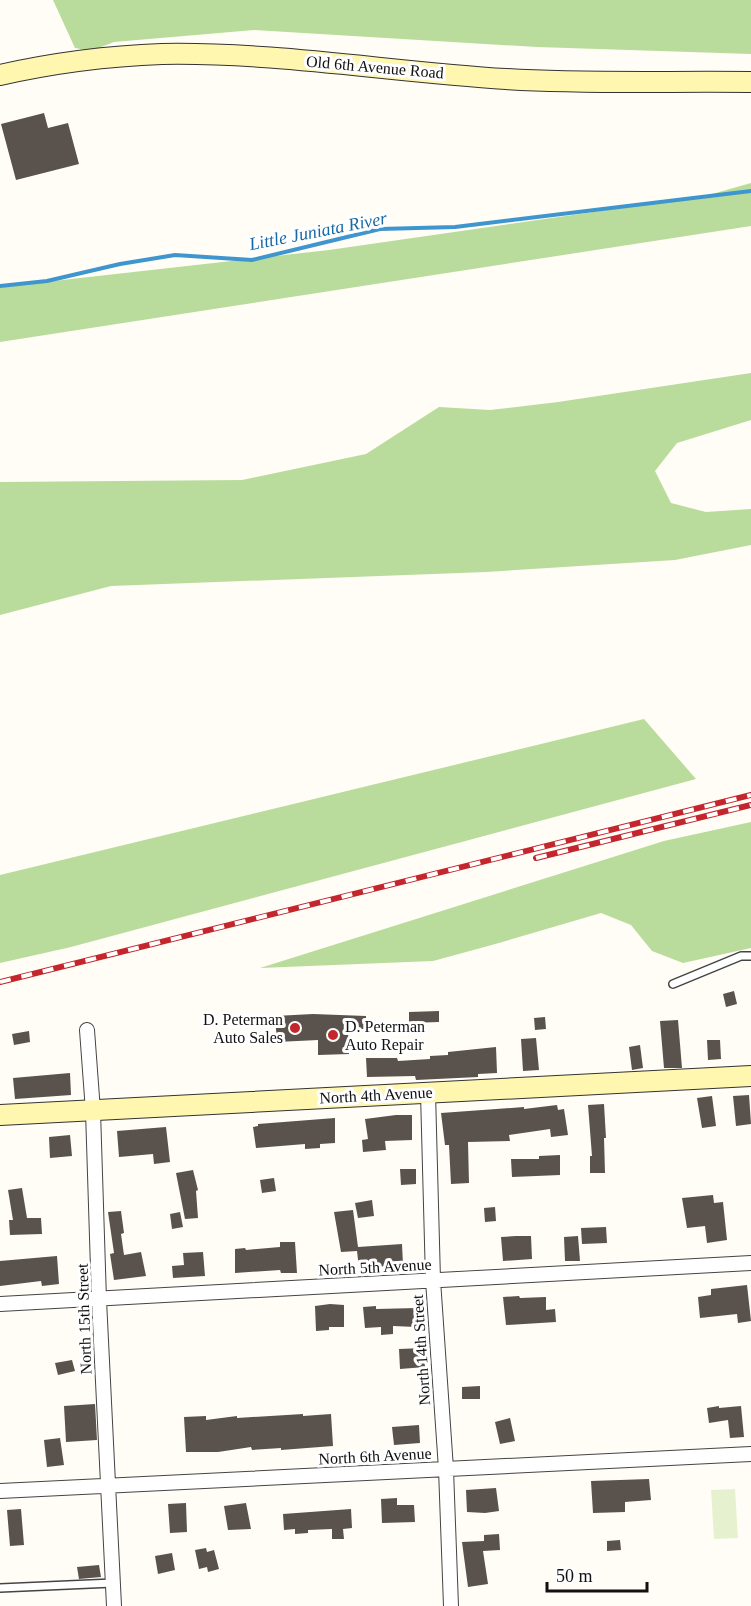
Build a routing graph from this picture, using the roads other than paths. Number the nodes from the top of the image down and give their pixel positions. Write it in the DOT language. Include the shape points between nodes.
graph roads {
  1 [pos="0,75"];
  2 [pos="751,81"];
  3 [pos="751,956"];
  4 [pos="673,984"];
  5 [pos="87,1030"];
  6 [pos="751,1076"];
  7 [pos="428,1092"];
  8 [pos="93,1111"];
  9 [pos="0,1115"];
  10 [pos="751,1263"];
  11 [pos="433,1280"];
  12 [pos="99,1300"];
  13 [pos="0,1304"];
  14 [pos="751,1454"];
  15 [pos="446,1469"];
  16 [pos="108,1486"];
  17 [pos="0,1491"];
  18 [pos="113,1583"];
  19 [pos="0,1588"];
  20 [pos="114,1606"];
  21 [pos="451,1606"];
  1 -- 2 [label="main road, Old 6th Avenue Road" via="106,58 183,54 537,80"];
  3 -- 4 [label="lane" via="741,956"];
  5 -- 8 [label="street, North 15th Street"];
  6 -- 7 [label="main road, North 4th Avenue"];
  7 -- 8 [label="main road, North 4th Avenue"];
  7 -- 11 [label="street, North 14th Street"];
  8 -- 9 [label="main road, North 4th Avenue"];
  8 -- 12 [label="street, North 15th Street"];
  10 -- 11 [label="street, North 5th Avenue"];
  11 -- 12 [label="street, North 5th Avenue"];
  11 -- 15 [label="street, North 14th Street"];
  12 -- 13 [label="street, North 5th Avenue"];
  12 -- 16 [label="street, North 15th Street"];
  14 -- 15 [label="street, North 6th Avenue"];
  15 -- 16 [label="street, North 6th Avenue"];
  15 -- 21 [label="street, North 14th Street"];
  16 -- 17 [label="street, North 6th Avenue"];
  16 -- 18 [label="street, North 15th Street"];
  18 -- 19 [label="lane"];
  18 -- 20 [label="street, North 15th Street"];
}
